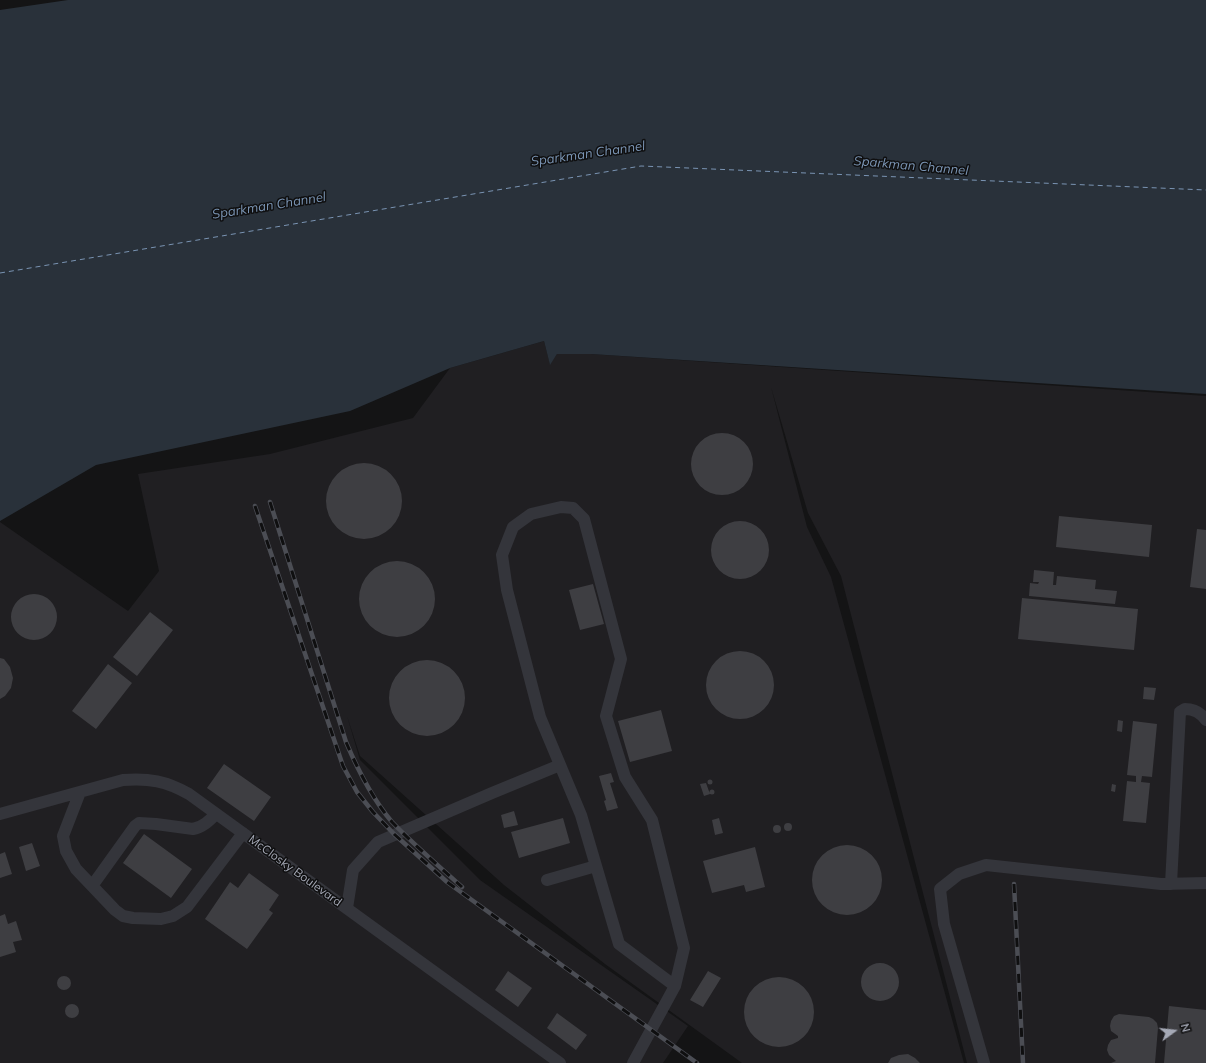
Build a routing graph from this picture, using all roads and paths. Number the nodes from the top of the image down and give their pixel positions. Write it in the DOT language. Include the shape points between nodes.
graph roads {
  1 [pos="1206,720"];
  2 [pos="560,765"];
  3 [pos="80,792"];
  4 [pos="0,814"];
  5 [pos="216,814"];
  6 [pos="243,833"];
  7 [pos="596,866"];
  8 [pos="547,880"];
  9 [pos="1206,883"];
  10 [pos="1171,884"];
  11 [pos="92,886"];
  12 [pos="347,908"];
  13 [pos="675,986"];
  14 [pos="560,1063"];
  15 [pos="633,1063"];
  16 [pos="984,1063"];
  1 -- 10 [label="street" via="1191,709 1180,712"];
  2 -- 7 [label="street" via="581,815"];
  2 -- 12 [label="street" via="378,842 353,870"];
  2 -- 13 [label="street" via="540,717 507,590 502,555 513,527 531,514 561,506 573,508 584,519 621,659 606,716 624,777 652,820 684,948"];
  3 -- 4 [label="street, McClosky Boulevard"];
  3 -- 5 [label="street, McClosky Boulevard" via="123,780 159,781 189,794"];
  3 -- 11 [label="street" via="63,836 64,844 76,869"];
  5 -- 6 [label="street, McClosky Boulevard"];
  5 -- 11 [label="street" via="205,824 193,829 139,823"];
  6 -- 11 [label="street" via="187,907 173,916 148,919 123,916"];
  6 -- 12 [label="street, McClosky Boulevard"];
  7 -- 8 [label="street"];
  7 -- 13 [label="street" via="619,944"];
  9 -- 10 [label="street"];
  10 -- 16 [label="street" via="986,865 959,874 940,889 944,924"];
  12 -- 14 [label="street, McClosky Boulevard"];
  13 -- 15 [label="street"];
}
